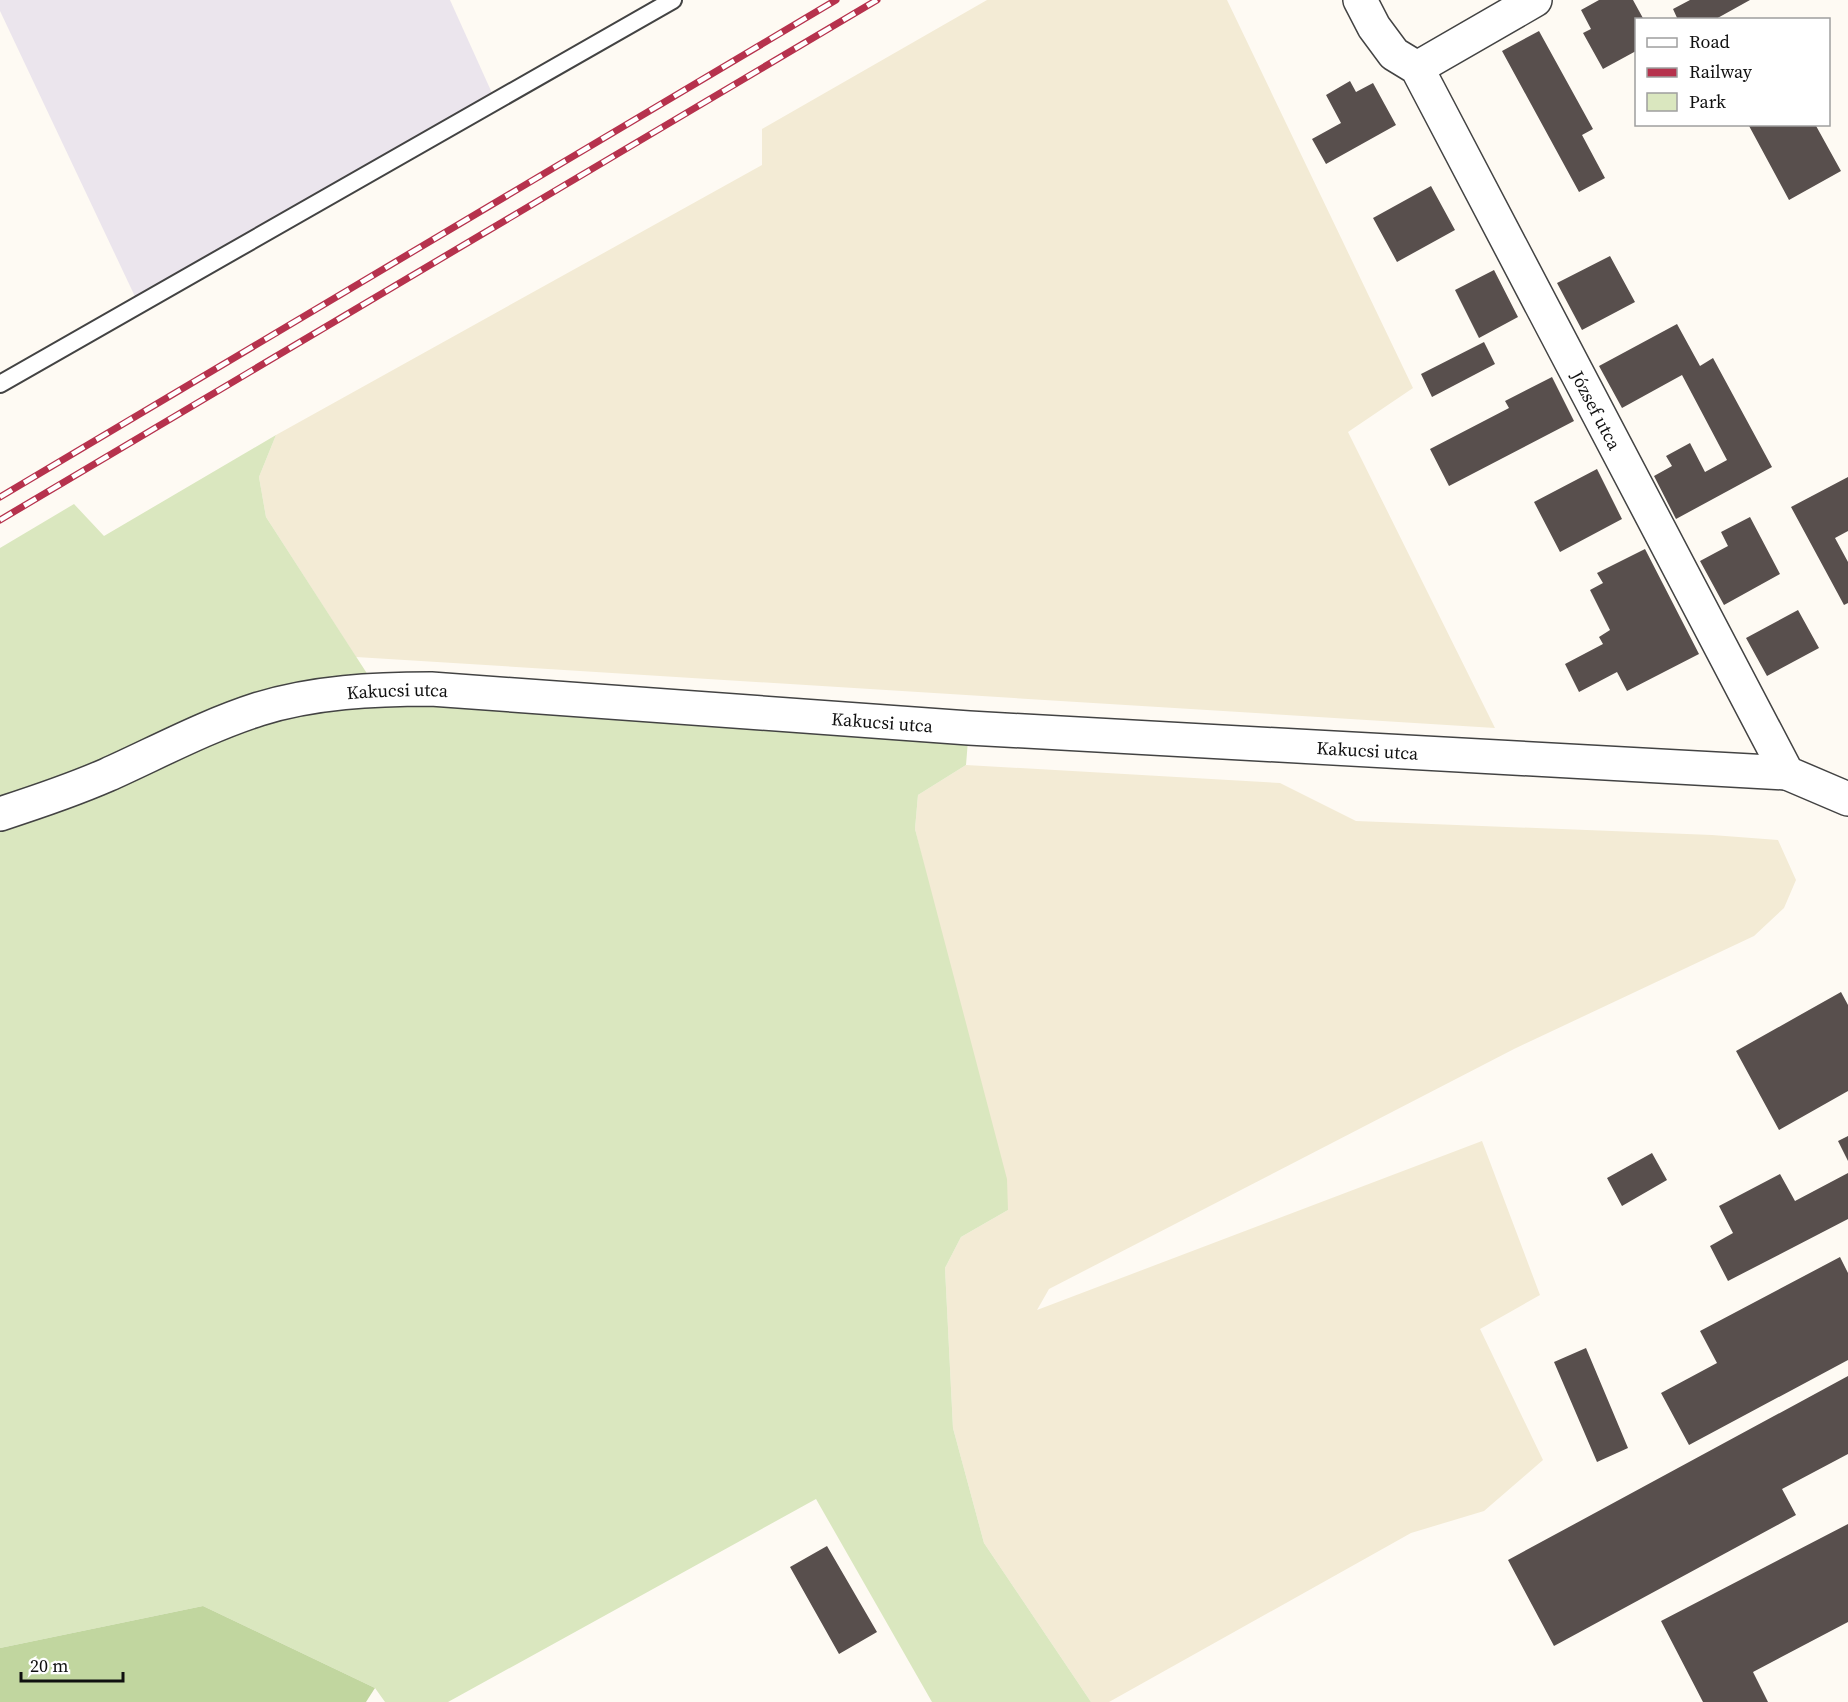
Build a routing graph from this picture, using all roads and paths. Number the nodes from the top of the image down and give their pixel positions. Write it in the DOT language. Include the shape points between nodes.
graph roads {
  1 [pos="673,0"];
  2 [pos="1360,0"];
  3 [pos="1534,0"];
  4 [pos="1417,68"];
  5 [pos="0,384"];
  6 [pos="1786,772"];
  7 [pos="1848,799"];
  8 [pos="0,814"];
  1 -- 5 [label="lane"];
  2 -- 4 [label="street, József utca" via="1394,54"];
  3 -- 4 [label="street"];
  4 -- 6 [label="street, József utca"];
  6 -- 7 [label="street"];
  6 -- 8 [label="street, Kakucsi utca" via="981,729 431,689 377,689 261,709 215,725 104,776"];
}
